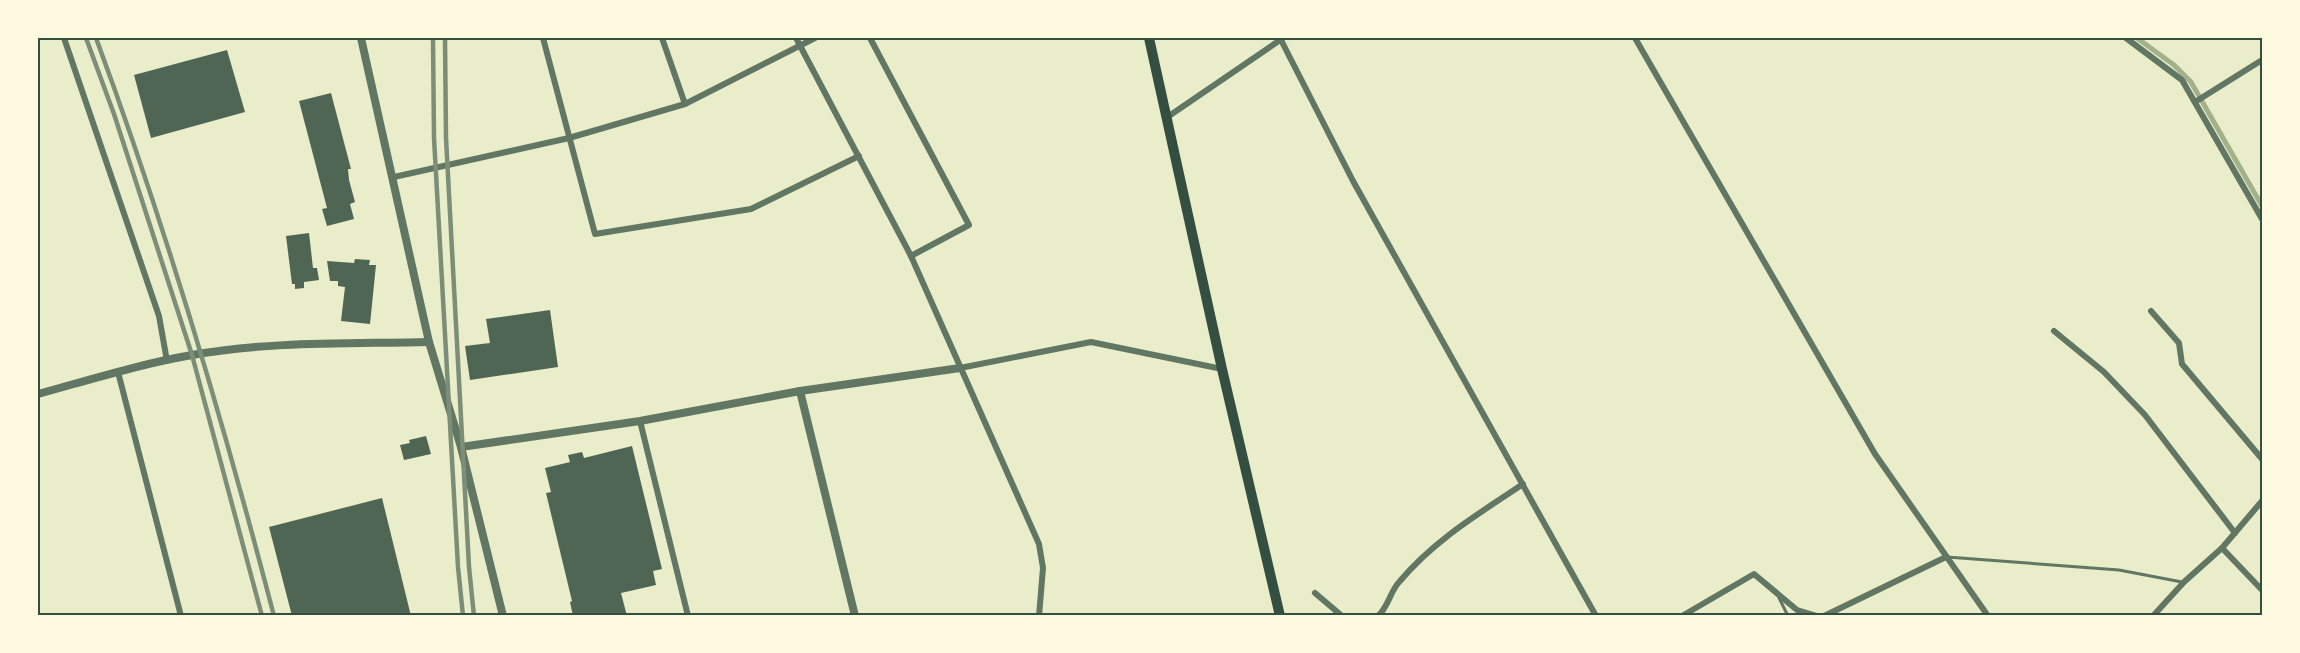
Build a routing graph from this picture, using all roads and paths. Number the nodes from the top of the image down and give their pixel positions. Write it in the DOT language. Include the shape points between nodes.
graph roads {
  1 [pos="64,38"];
  2 [pos="361,38"];
  3 [pos="543,38"];
  4 [pos="662,38"];
  5 [pos="796,38"];
  6 [pos="815,38"];
  7 [pos="870,38"];
  8 [pos="1149,38"];
  9 [pos="1281,38"];
  10 [pos="1635,38"];
  11 [pos="2126,38"];
  12 [pos="800,46"];
  13 [pos="2262,60"];
  14 [pos="2195,102"];
  15 [pos="685,104"];
  16 [pos="1166,118"];
  17 [pos="569,138"];
  18 [pos="859,156"];
  19 [pos="394,177"];
  20 [pos="2262,219"];
  21 [pos="911,256"];
  22 [pos="2151,310"];
  23 [pos="2054,332"];
  24 [pos="429,342"];
  25 [pos="166,361"];
  26 [pos="960,368"];
  27 [pos="1222,369"];
  28 [pos="118,372"];
  29 [pos="800,391"];
  30 [pos="38,394"];
  31 [pos="640,421"];
  32 [pos="461,447"];
  33 [pos="2262,459"];
  34 [pos="1523,484"];
  35 [pos="2262,501"];
  36 [pos="2235,533"];
  37 [pos="2222,548"];
  38 [pos="1946,557"];
  39 [pos="2184,582"];
  40 [pos="2262,590"];
  41 [pos="1315,593"];
  42 [pos="1777,594"];
  43 [pos="181,615"];
  44 [pos="503,615"];
  45 [pos="688,615"];
  46 [pos="855,615"];
  47 [pos="1039,615"];
  48 [pos="1280,615"];
  49 [pos="1342,615"];
  50 [pos="1378,615"];
  51 [pos="1596,615"];
  52 [pos="1682,615"];
  53 [pos="1788,615"];
  54 [pos="1817,615"];
  55 [pos="1824,615"];
  56 [pos="1988,615"];
  57 [pos="2153,615"];
  1 -- 25 [label="street" via="159,316"];
  2 -- 19 [label="street"];
  3 -- 17 [label="street"];
  4 -- 15 [label="street"];
  5 -- 12 [label="street"];
  6 -- 12 [label="street"];
  7 -- 21 [label="street" via="969,225"];
  8 -- 16 [label="highway"];
  9 -- 16 [label="street"];
  9 -- 34 [label="street" via="1353,181"];
  10 -- 38 [label="street" via="1875,454"];
  11 -- 14 [label="street" via="2182,80"];
  12 -- 15 [label="street"];
  12 -- 18 [label="street"];
  13 -- 14 [label="street"];
  14 -- 20 [label="street"];
  15 -- 17 [label="street"];
  16 -- 27 [label="highway"];
  17 -- 18 [label="street" via="595,234 751,209"];
  17 -- 19 [label="street"];
  18 -- 21 [label="street"];
  19 -- 24 [label="street"];
  21 -- 26 [label="street"];
  22 -- 33 [label="street" via="2180,343 2182,364"];
  23 -- 36 [label="street" via="2104,372 2145,415"];
  24 -- 25 [label="street" via="267,346"];
  24 -- 32 [label="street"];
  25 -- 28 [label="street"];
  26 -- 27 [label="street" via="1091,342"];
  26 -- 29 [label="street"];
  26 -- 47 [label="street" via="1039,544 1043,568"];
  27 -- 48 [label="highway"];
  28 -- 30 [label="street"];
  28 -- 43 [label="street"];
  29 -- 31 [label="street"];
  29 -- 46 [label="street"];
  31 -- 32 [label="street"];
  31 -- 45 [label="street"];
  32 -- 44 [label="street"];
  34 -- 50 [label="street" via="1443,538 1398,582"];
  34 -- 51 [label="street"];
  35 -- 36 [label="street"];
  36 -- 37 [label="street"];
  37 -- 39 [label="street"];
  37 -- 40 [label="street"];
  38 -- 39 [label="lane" via="2119,570"];
  38 -- 55 [label="street"];
  38 -- 56 [label="street"];
  39 -- 57 [label="street"];
  41 -- 49 [label="street"];
  42 -- 52 [label="street" via="1754,574"];
  42 -- 53 [label="lane"];
  42 -- 54 [label="street" via="1797,610"];
}
